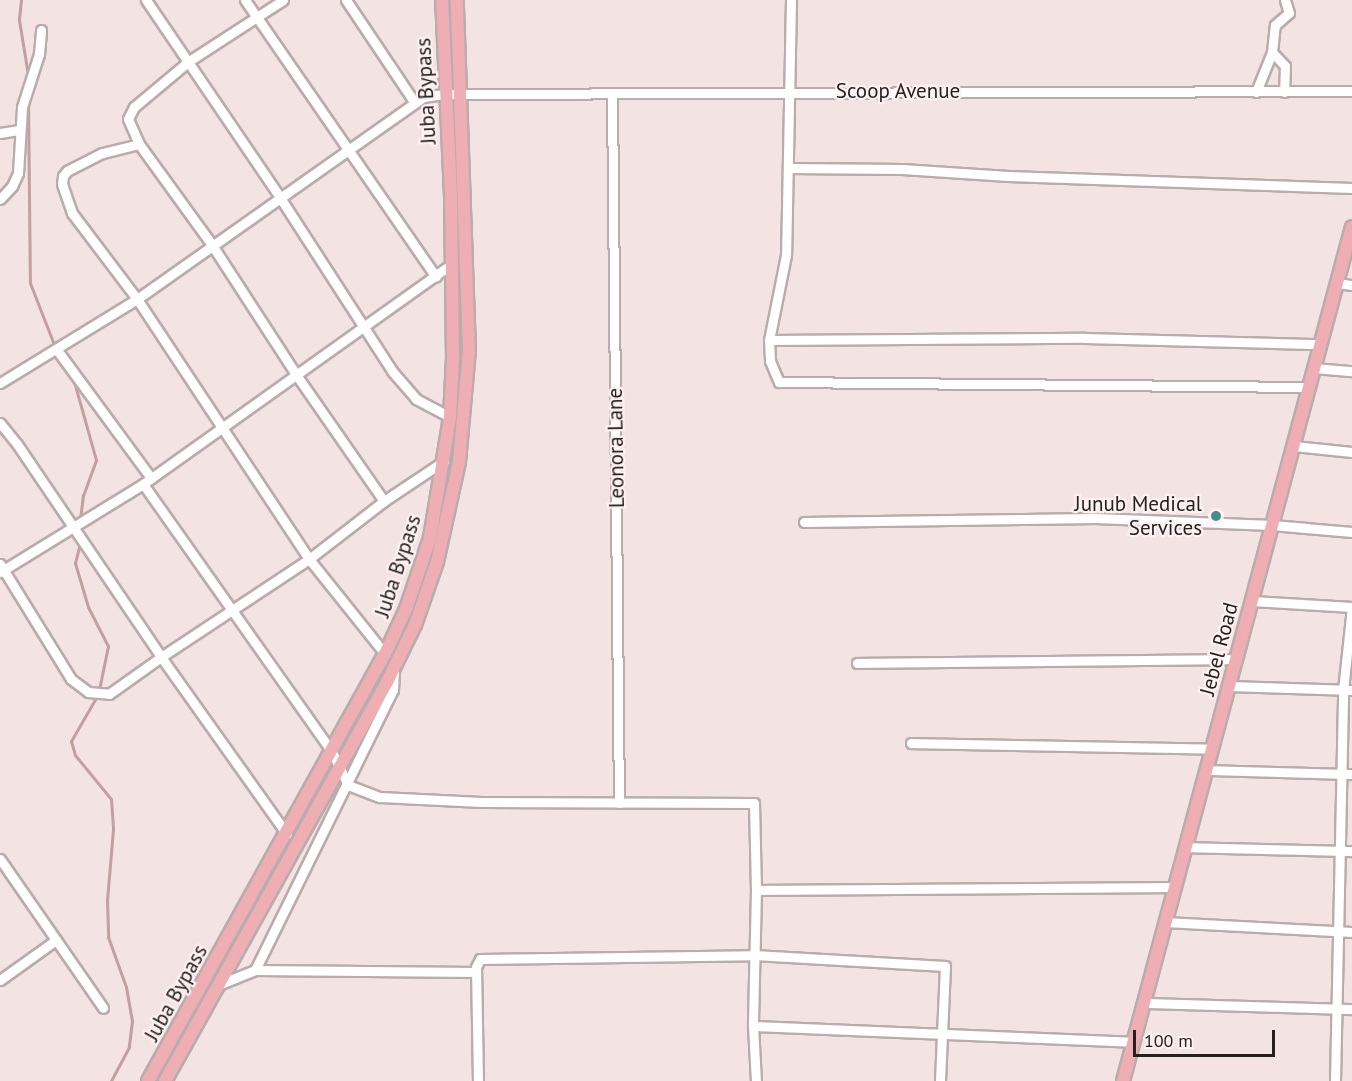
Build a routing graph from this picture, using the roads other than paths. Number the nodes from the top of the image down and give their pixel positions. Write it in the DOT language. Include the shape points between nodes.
graph roads {
  1 [pos="146,0"];
  2 [pos="245,0"];
  3 [pos="284,0"];
  4 [pos="346,0"];
  5 [pos="442,0"];
  6 [pos="457,0"];
  7 [pos="791,0"];
  8 [pos="1285,0"];
  9 [pos="258,18"];
  10 [pos="42,30"];
  11 [pos="1272,52"];
  12 [pos="189,61"];
  13 [pos="1352,91"];
  14 [pos="790,92"];
  15 [pos="1256,92"];
  16 [pos="1284,92"];
  17 [pos="612,93"];
  18 [pos="444,94"];
  19 [pos="461,94"];
  20 [pos="415,103"];
  21 [pos="21,130"];
  22 [pos="0,133"];
  23 [pos="139,144"];
  24 [pos="347,150"];
  25 [pos="789,168"];
  26 [pos="1352,188"];
  27 [pos="279,196"];
  28 [pos="0,199"];
  29 [pos="1352,227"];
  30 [pos="212,245"];
  31 [pos="451,264"];
  32 [pos="436,277"];
  33 [pos="1337,283"];
  34 [pos="1352,285"];
  35 [pos="137,299"];
  36 [pos="364,329"];
  37 [pos="769,340"];
  38 [pos="1320,344"];
  39 [pos="57,350"];
  40 [pos="1314,368"];
  41 [pos="1352,371"];
  42 [pos="297,376"];
  43 [pos="0,383"];
  44 [pos="1309,387"];
  45 [pos="450,417"];
  46 [pos="0,423"];
  47 [pos="222,429"];
  48 [pos="1294,446"];
  49 [pos="1352,452"];
  50 [pos="444,461"];
  51 [pos="147,481"];
  52 [pos="384,501"];
  53 [pos="804,522"];
  54 [pos="1272,525"];
  55 [pos="74,528"];
  56 [pos="1352,532"];
  57 [pos="309,559"];
  58 [pos="1,569"];
  59 [pos="1252,601"];
  60 [pos="1352,607"];
  61 [pos="233,609"];
  62 [pos="385,654"];
  63 [pos="161,657"];
  64 [pos="1236,658"];
  65 [pos="856,663"];
  66 [pos="395,666"];
  67 [pos="1229,686"];
  68 [pos="1348,690"];
  69 [pos="911,743"];
  70 [pos="1212,748"];
  71 [pos="333,752"];
  72 [pos="340,766"];
  73 [pos="1207,770"];
  74 [pos="1341,774"];
  75 [pos="1352,774"];
  76 [pos="348,786"];
  77 [pos="619,803"];
  78 [pos="287,834"];
  79 [pos="1185,847"];
  80 [pos="1340,850"];
  81 [pos="1352,851"];
  82 [pos="0,859"];
  83 [pos="1175,887"];
  84 [pos="756,890"];
  85 [pos="1165,922"];
  86 [pos="1338,932"];
  87 [pos="1352,932"];
  88 [pos="56,940"];
  89 [pos="754,955"];
  90 [pos="255,970"];
  91 [pos="476,972"];
  92 [pos="0,980"];
  93 [pos="218,985"];
  94 [pos="1144,1003"];
  95 [pos="103,1008"];
  96 [pos="1337,1008"];
  97 [pos="1352,1009"];
  98 [pos="753,1026"];
  99 [pos="941,1033"];
  100 [pos="1133,1042"];
  101 [pos="148,1081"];
  102 [pos="165,1081"];
  103 [pos="478,1081"];
  104 [pos="756,1081"];
  105 [pos="940,1081"];
  106 [pos="1123,1081"];
  107 [pos="1335,1081"];
  1 -- 12 [label="street"];
  2 -- 9 [label="street"];
  3 -- 9 [label="street"];
  4 -- 20 [label="street"];
  5 -- 18 [label="main road, Juba Bypass"];
  6 -- 19 [label="main road, Juba Bypass"];
  7 -- 14 [label="street"];
  8 -- 11 [label="street" via="1290,13 1275,26"];
  9 -- 12 [label="street"];
  9 -- 24 [label="street"];
  10 -- 21 [label="street" via="39,54 22,107"];
  11 -- 15 [label="street"];
  11 -- 16 [label="street" via="1285,66"];
  12 -- 23 [label="street" via="130,113 131,129"];
  12 -- 27 [label="street"];
  13 -- 16 [label="street, Scoop Avenue"];
  14 -- 15 [label="street, Scoop Avenue"];
  14 -- 17 [label="street, Scoop Avenue"];
  14 -- 25 [label="street"];
  15 -- 16 [label="street, Scoop Avenue"];
  17 -- 19 [label="street, Scoop Avenue"];
  17 -- 77 [label="street, Leonora Lane"];
  18 -- 19 [label="street, Scoop Avenue"];
  18 -- 20 [label="street, Scoop Avenue" via="423,97"];
  18 -- 31 [label="main road, Juba Bypass"];
  19 -- 66 [label="main road, Juba Bypass" via="469,351 459,462 429,588"];
  20 -- 24 [label="street, Scoop Avenue"];
  21 -- 22 [label="street"];
  21 -- 28 [label="street" via="18,173"];
  23 -- 30 [label="street"];
  23 -- 35 [label="street" via="90,158 67,171 62,184 81,228"];
  24 -- 27 [label="street, Scoop Avenue"];
  24 -- 32 [label="street"];
  25 -- 26 [label="street" via="902,169"];
  25 -- 37 [label="street" via="786,255"];
  27 -- 30 [label="street, Scoop Avenue"];
  27 -- 36 [label="street"];
  29 -- 33 [label="main road, Jebel Road"];
  30 -- 35 [label="street, Scoop Avenue"];
  30 -- 42 [label="street"];
  31 -- 32 [label="street"];
  31 -- 45 [label="main road, Juba Bypass"];
  32 -- 36 [label="street"];
  33 -- 34 [label="street"];
  33 -- 38 [label="main road, Jebel Road"];
  35 -- 39 [label="street, Scoop Avenue"];
  35 -- 47 [label="street"];
  36 -- 42 [label="street"];
  36 -- 45 [label="street" via="416,399"];
  37 -- 38 [label="street" via="1085,338"];
  37 -- 44 [label="street" via="770,362 779,382"];
  38 -- 40 [label="main road, Jebel Road"];
  39 -- 43 [label="street, Scoop Avenue"];
  39 -- 51 [label="street"];
  40 -- 41 [label="street"];
  40 -- 44 [label="main road, Jebel Road"];
  42 -- 47 [label="street"];
  42 -- 52 [label="street"];
  44 -- 48 [label="main road, Jebel Road"];
  45 -- 50 [label="main road, Juba Bypass"];
  46 -- 55 [label="street"];
  47 -- 51 [label="street"];
  47 -- 57 [label="street"];
  48 -- 49 [label="street"];
  48 -- 54 [label="main road, Jebel Road"];
  50 -- 52 [label="street"];
  50 -- 62 [label="main road, Juba Bypass" via="424,557"];
  51 -- 55 [label="street"];
  51 -- 61 [label="street"];
  52 -- 57 [label="street"];
  53 -- 54 [label="street" via="1095,518"];
  54 -- 56 [label="street"];
  54 -- 59 [label="main road, Jebel Road"];
  55 -- 58 [label="street"];
  55 -- 63 [label="street"];
  57 -- 61 [label="street"];
  57 -- 62 [label="street"];
  58 -- 63 [label="street" via="71,679 88,692 109,694"];
  59 -- 60 [label="street"];
  59 -- 64 [label="main road, Jebel Road"];
  60 -- 68 [label="street"];
  61 -- 63 [label="street"];
  61 -- 71 [label="street"];
  62 -- 71 [label="main road, Juba Bypass"];
  63 -- 78 [label="street"];
  64 -- 65 [label="street"];
  64 -- 67 [label="main road, Jebel Road"];
  66 -- 72 [label="main road, Juba Bypass"];
  66 -- 76 [label="street" via="393,690"];
  67 -- 68 [label="street"];
  67 -- 70 [label="main road, Jebel Road"];
  68 -- 74 [label="street"];
  69 -- 70 [label="street"];
  70 -- 73 [label="main road, Jebel Road"];
  71 -- 72 [label="street"];
  71 -- 78 [label="main road, Juba Bypass"];
  72 -- 76 [label="street"];
  72 -- 93 [label="main road, Juba Bypass"];
  73 -- 74 [label="street"];
  73 -- 79 [label="main road, Jebel Road"];
  74 -- 75 [label="street"];
  74 -- 80 [label="street"];
  76 -- 77 [label="street" via="380,797"];
  76 -- 90 [label="street"];
  77 -- 84 [label="street" via="754,803"];
  78 -- 101 [label="main road, Juba Bypass"];
  79 -- 80 [label="street"];
  79 -- 83 [label="main road, Jebel Road"];
  80 -- 81 [label="street"];
  80 -- 86 [label="street"];
  82 -- 88 [label="street"];
  83 -- 84 [label="street"];
  83 -- 85 [label="main road, Jebel Road"];
  84 -- 89 [label="street"];
  85 -- 86 [label="street"];
  85 -- 94 [label="main road, Jebel Road"];
  86 -- 87 [label="street"];
  86 -- 96 [label="street"];
  88 -- 92 [label="street"];
  88 -- 95 [label="street"];
  89 -- 91 [label="street" via="489,957 480,959"];
  89 -- 98 [label="street"];
  89 -- 99 [label="street" via="945,966"];
  90 -- 91 [label="street"];
  90 -- 93 [label="street"];
  91 -- 103 [label="street"];
  93 -- 102 [label="main road, Juba Bypass"];
  94 -- 96 [label="street"];
  94 -- 100 [label="main road, Jebel Road"];
  96 -- 97 [label="street"];
  96 -- 107 [label="street"];
  98 -- 99 [label="street"];
  98 -- 104 [label="street"];
  99 -- 100 [label="street"];
  99 -- 105 [label="street"];
  100 -- 106 [label="main road, Jebel Road"];
}
